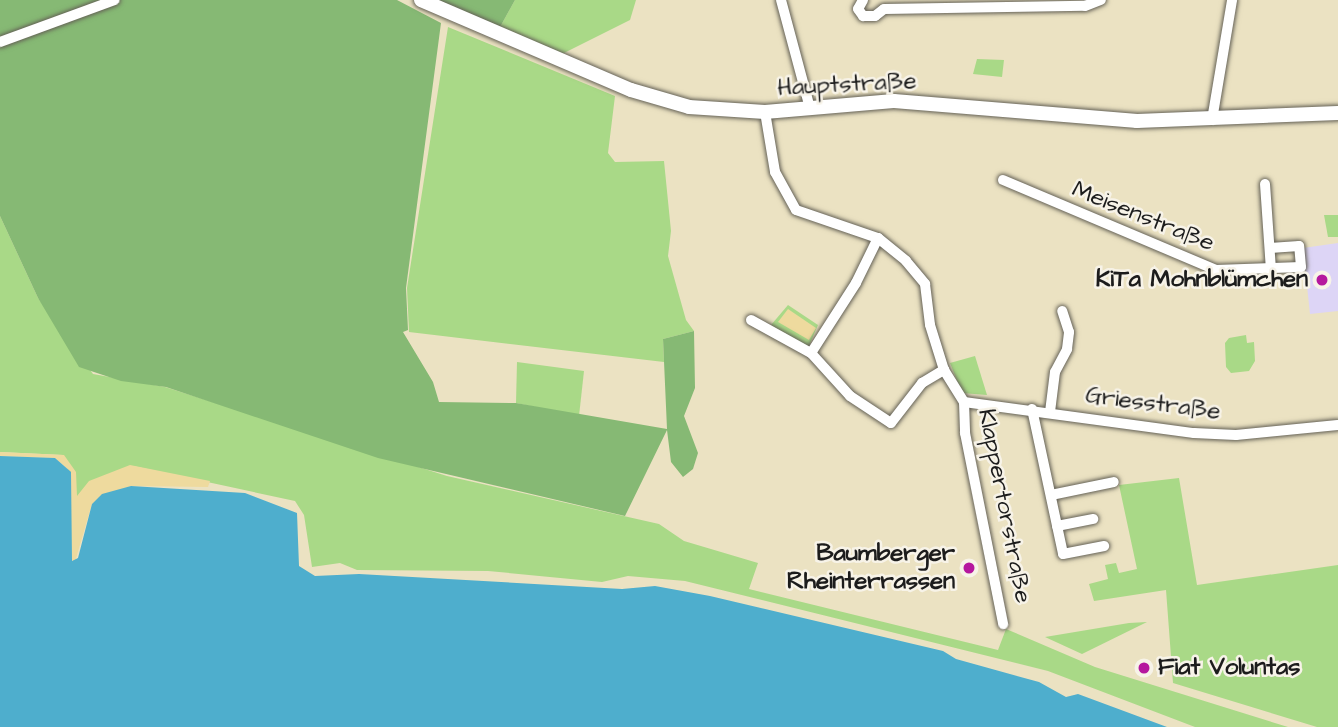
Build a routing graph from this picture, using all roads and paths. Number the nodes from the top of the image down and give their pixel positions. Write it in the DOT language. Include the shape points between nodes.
graph roads {
  1 [pos="116,0"];
  2 [pos="421,0"];
  3 [pos="781,0"];
  4 [pos="863,0"];
  5 [pos="1101,0"];
  6 [pos="1232,0"];
  7 [pos="1037,3"];
  8 [pos="1060,3"];
  9 [pos="881,4"];
  10 [pos="0,42"];
  11 [pos="810,108"];
  12 [pos="765,112"];
  13 [pos="1338,113"];
  14 [pos="1212,120"];
  15 [pos="1003,180"];
  16 [pos="1265,184"];
  17 [pos="878,238"];
  18 [pos="1270,248"];
  19 [pos="1271,270"];
  20 [pos="1062,311"];
  21 [pos="751,320"];
  22 [pos="811,354"];
  23 [pos="944,370"];
  24 [pos="964,402"];
  25 [pos="1032,409"];
  26 [pos="1051,412"];
  27 [pos="1338,425"];
  28 [pos="1114,482"];
  29 [pos="1051,495"];
  30 [pos="1093,519"];
  31 [pos="1057,526"];
  32 [pos="1104,546"];
  33 [pos="1003,624"];
  1 -- 10 [label="street"];
  2 -- 12 [label="street, Hauptstraße" via="669,103"];
  3 -- 11 [label="street"];
  4 -- 9 [label="street" via="858,9 863,16 875,16"];
  5 -- 8 [label="street"];
  6 -- 14 [label="street"];
  7 -- 8 [label="street"];
  7 -- 9 [label="street"];
  11 -- 12 [label="street, Hauptstraße"];
  11 -- 14 [label="street, Hauptstraße" via="894,101 1072,118"];
  12 -- 17 [label="street, Klappertorstraße" via="775,172 796,210"];
  13 -- 14 [label="street, Hauptstraße"];
  15 -- 19 [label="street, Meisenstraße" via="1216,270"];
  16 -- 18 [label="street"];
  17 -- 22 [label="street"];
  17 -- 23 [label="street, Klappertorstraße" via="925,284 930,325"];
  18 -- 19 [label="street"];
  18 -- 19 [label="street, Meisenstraße" via="1299,246 1301,267"];
  20 -- 26 [label="street" via="1069,332 1067,349 1055,372"];
  21 -- 22 [label="street"];
  22 -- 23 [label="street" via="850,396 891,423 922,383"];
  23 -- 24 [label="street, Klappertorstraße"];
  24 -- 25 [label="street, Griesstraße"];
  24 -- 33 [label="street, Klappertorstraße" via="965,433"];
  25 -- 26 [label="street, Griesstraße"];
  25 -- 29 [label="street"];
  26 -- 27 [label="street, Griesstraße" via="1237,435"];
  28 -- 29 [label="street"];
  29 -- 31 [label="street"];
  30 -- 31 [label="street"];
  31 -- 32 [label="street" via="1063,554"];
}
